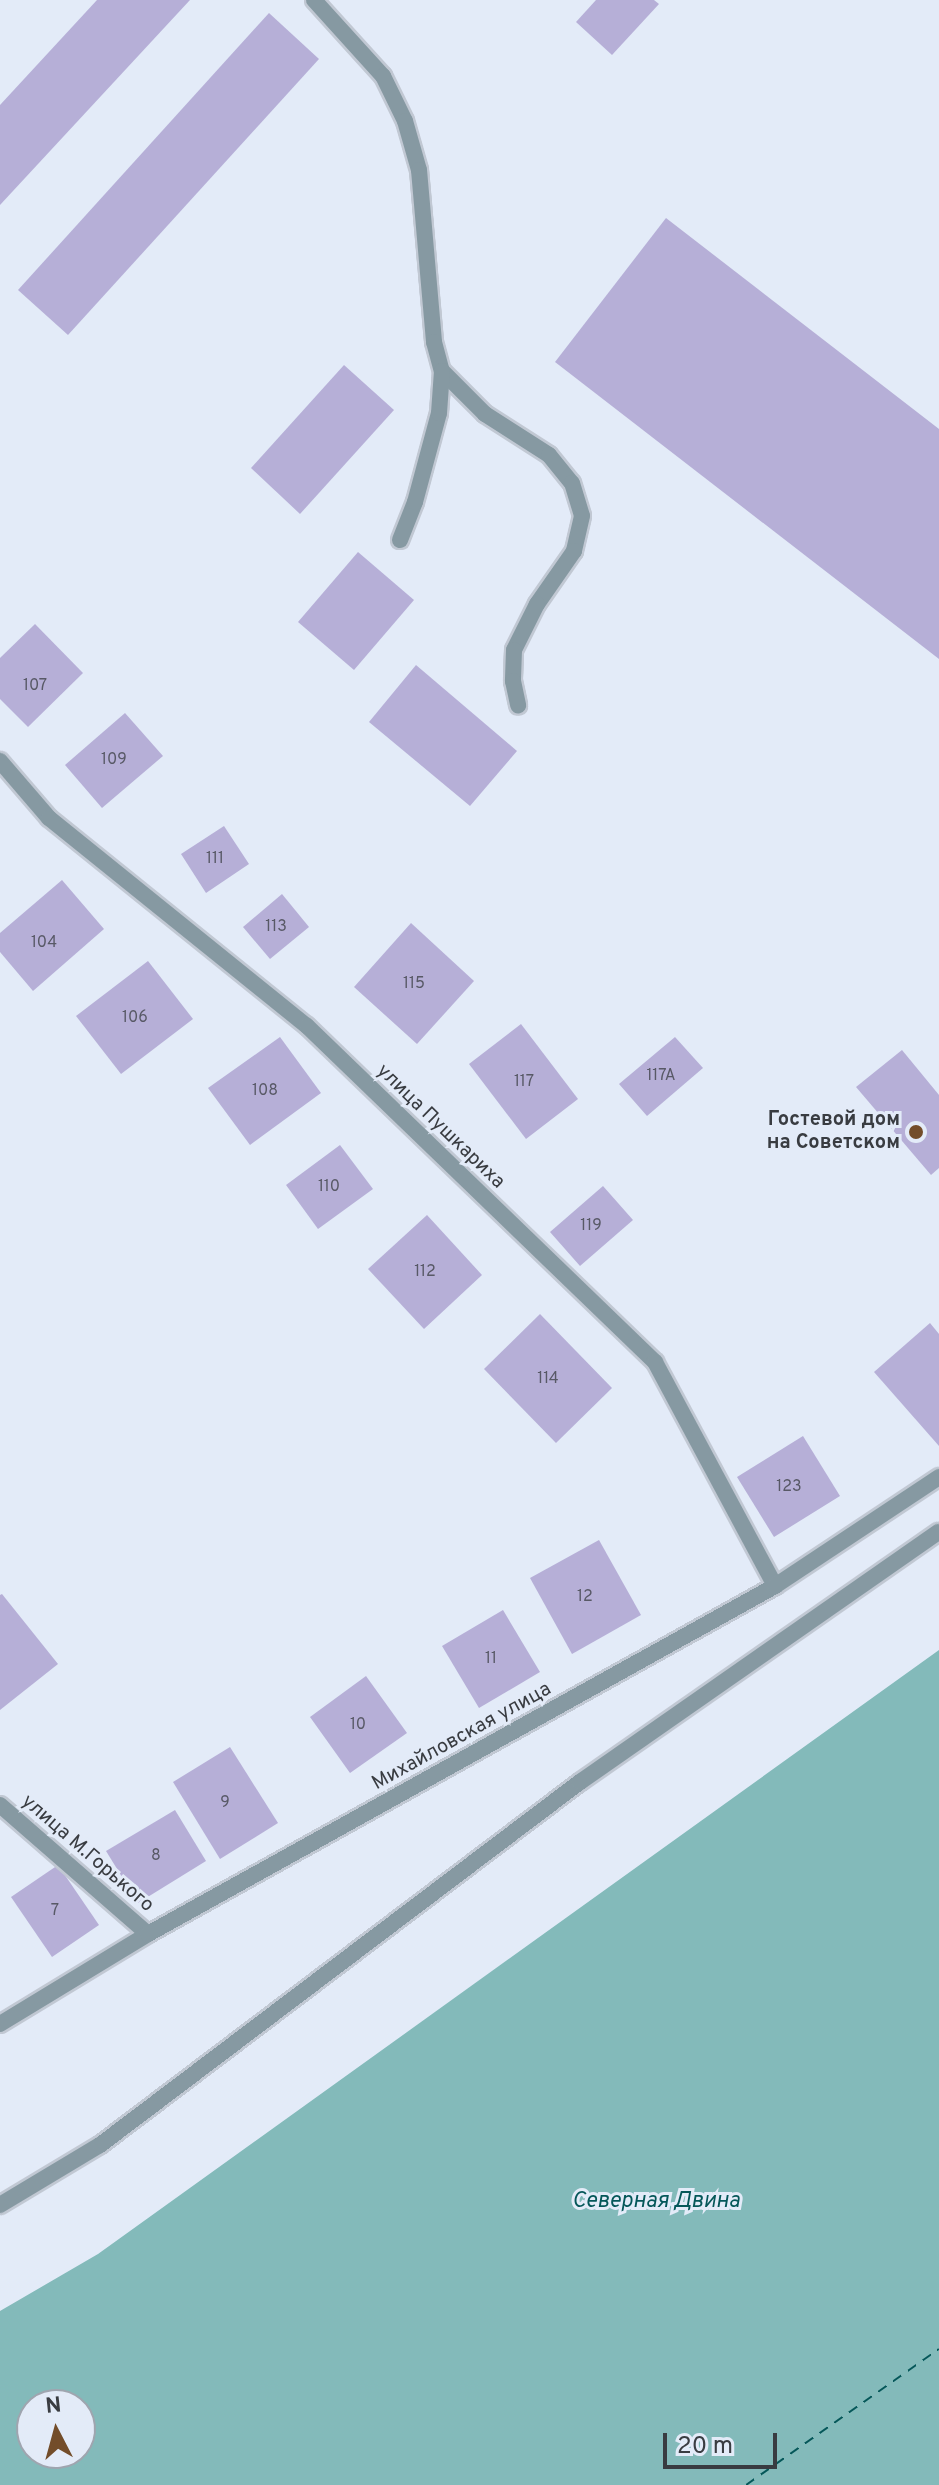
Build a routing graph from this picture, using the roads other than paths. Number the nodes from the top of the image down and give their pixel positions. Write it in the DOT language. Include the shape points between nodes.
graph roads {
  1 [pos="314,0"];
  2 [pos="442,371"];
  3 [pos="400,540"];
  4 [pos="518,705"];
  5 [pos="0,761"];
  6 [pos="939,1477"];
  7 [pos="939,1532"];
  8 [pos="775,1586"];
  9 [pos="0,1805"];
  10 [pos="148,1934"];
  11 [pos="0,2024"];
  12 [pos="0,2205"];
  1 -- 2 [label="street" via="383,76 405,121 419,170 434,342"];
  2 -- 3 [label="street" via="439,413"];
  2 -- 4 [label="street" via="485,414 549,455 572,483 582,516 574,551 537,604 514,650"];
  5 -- 8 [label="street, улица Пушкариха" via="49,818 307,1026 655,1362"];
  6 -- 8 [label="street, Михайловская улица"];
  7 -- 12 [label="street" via="580,1782 100,2145"];
  8 -- 10 [label="street, Михайловская улица"];
  9 -- 10 [label="street, улица М.Горького"];
  10 -- 11 [label="street, Михайловская улица"];
}
